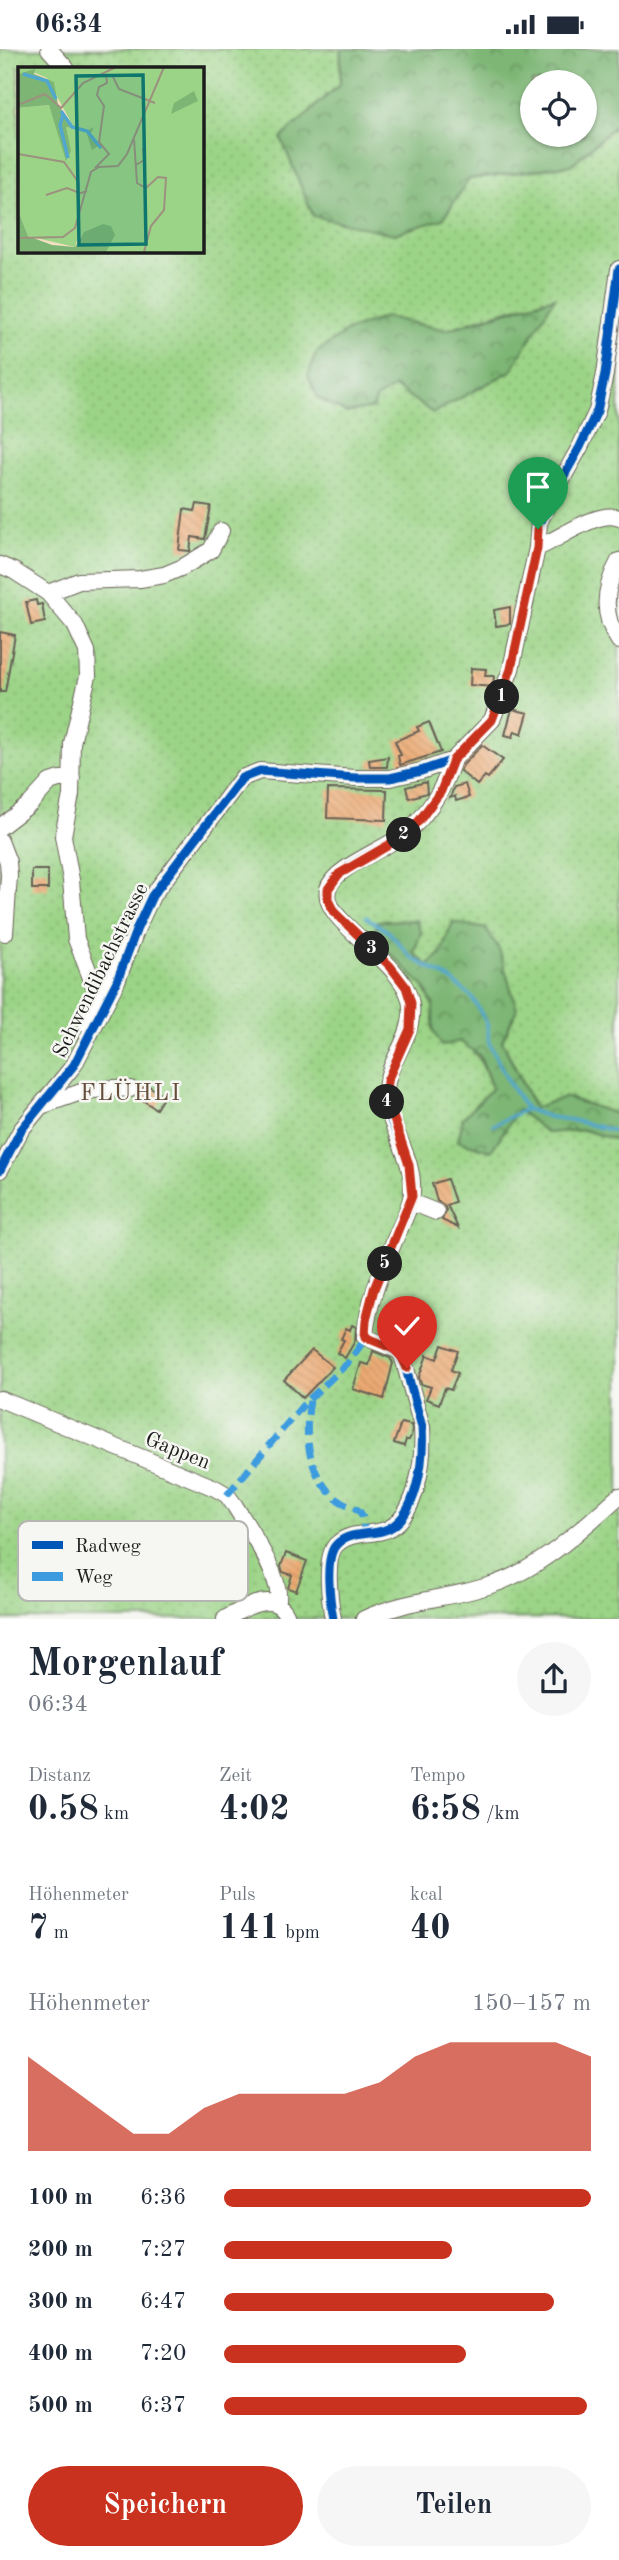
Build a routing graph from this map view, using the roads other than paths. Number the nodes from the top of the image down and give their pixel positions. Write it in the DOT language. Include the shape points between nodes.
graph roads {
  1 [pos="49,49"];
  2 [pos="65,67"];
  3 [pos="619,269"];
  4 [pos="619,519"];
  5 [pos="221,531"];
  6 [pos="537,548"];
  7 [pos="619,561"];
  8 [pos="0,565"];
  9 [pos="48,593"];
  10 [pos="619,641"];
  11 [pos="453,760"];
  12 [pos="72,779"];
  13 [pos="0,827"];
  14 [pos="0,841"];
  15 [pos="137,928"];
  16 [pos="5,933"];
  17 [pos="95,988"];
  18 [pos="80,1053"];
  19 [pos="130,1089"];
  20 [pos="41,1106"];
  21 [pos="0,1170"];
  22 [pos="411,1202"];
  23 [pos="436,1212"];
  24 [pos="0,1399"];
  25 [pos="619,1496"];
  26 [pos="243,1521"];
  27 [pos="248,1529"];
  28 [pos="277,1604"];
  29 [pos="225,1619"];
  30 [pos="288,1619"];
  31 [pos="333,1619"];
  32 [pos="364,1619"];
  1 -- 2 [label="street"];
  3 -- 6 [label="street, Schwendibachstrasse" via="597,411 542,515"];
  4 -- 6 [label="street" via="610,515 598,518"];
  5 -- 9 [label="street" via="201,558 164,575 79,581"];
  6 -- 11 [label="street, Schwendibachstrasse" via="499,706 487,727"];
  7 -- 10 [label="street" via="609,582 606,607"];
  8 -- 9 [label="street"];
  9 -- 12 [label="street" via="75,625 89,659 72,743"];
  11 -- 15 [label="street, Schwendibachstrasse" via="390,778 267,771 247,775 163,880"];
  11 -- 22 [label="street" via="441,791 419,821 339,874 328,894 342,921 400,978 411,1003 410,1029 387,1081 386,1095 412,1174"];
  12 -- 13 [label="street" via="50,782"];
  12 -- 17 [label="street" via="63,842 74,933"];
  14 -- 16 [label="street" via="9,876"];
  15 -- 17 [label="street"];
  15 -- 18 [label="street, Schwendibachstrasse" via="117,981"];
  17 -- 18 [label="street"];
  18 -- 20 [label="street, Schwendibachstrasse"];
  19 -- 20 [label="street" via="84,1091"];
  20 -- 21 [label="street, Schwendibachstrasse" via="21,1130"];
  22 -- 23 [label="street"];
  22 -- 31 [label="street" via="374,1289 365,1337 403,1357 422,1427 421,1460 414,1495 400,1520 383,1531 344,1540 332,1551"];
  24 -- 26 [label="street, Gappen" via="223,1493"];
  25 -- 32 [label="street" via="553,1553 510,1579 397,1606"];
  27 -- 28 [label="street, Gappen" via="274,1576 280,1592"];
  28 -- 29 [label="street" via="256,1603"];
  28 -- 30 [label="street"];
}
